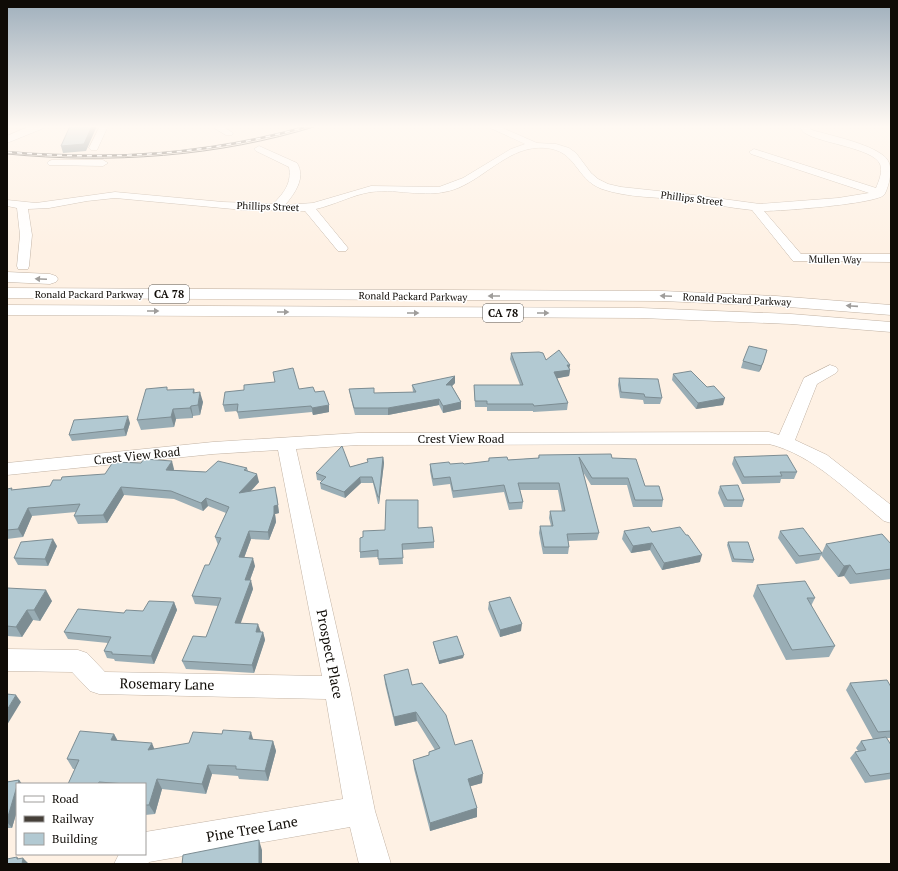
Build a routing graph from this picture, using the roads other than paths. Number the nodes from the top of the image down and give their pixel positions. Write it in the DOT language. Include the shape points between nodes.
graph roads {
  1 [pos="294,167"];
  2 [pos="487,167"];
  3 [pos="582,167"];
  4 [pos="799,167"];
  5 [pos="885,167"];
  6 [pos="879,193"];
  7 [pos="891,195"];
  8 [pos="7,203"];
  9 [pos="22,206"];
  10 [pos="308,207"];
  11 [pos="755,207"];
  12 [pos="278,212"];
  13 [pos="342,248"];
  14 [pos="891,258"];
  15 [pos="23,266"];
  16 [pos="7,277"];
  17 [pos="7,293"];
  18 [pos="331,295"];
  19 [pos="7,310"];
  20 [pos="891,310"];
  21 [pos="114,311"];
  22 [pos="7,314"];
  23 [pos="891,327"];
  24 [pos="830,370"];
  25 [pos="785,442"];
  26 [pos="286,443"];
  27 [pos="7,469"];
  28 [pos="891,516"];
  29 [pos="7,660"];
  30 [pos="337,688"];
  31 [pos="360,811"];
  32 [pos="146,847"];
  33 [pos="136,855"];
  34 [pos="130,864"];
  35 [pos="375,864"];
  1 -- 12 [label="street" via="294,187"];
  2 -- 10 [label="street, Phillips Street" via="447,188 369,189"];
  3 -- 11 [label="street, Phillips Street" via="591,179 609,188"];
  4 -- 6 [label="street"];
  5 -- 6 [label="street" via="883,187"];
  6 -- 7 [label="street"];
  6 -- 11 [label="street, Phillips Street" via="848,200"];
  8 -- 9 [label="street, Phillips Street"];
  9 -- 12 [label="street, Phillips Street" via="56,205 102,195 146,196 241,205 261,215"];
  9 -- 15 [label="street" via="26,235"];
  10 -- 12 [label="street, Phillips Street"];
  10 -- 13 [label="street"];
  11 -- 14 [label="street, Mullen Way" via="797,258"];
  18 -- 16 [label="main road, one-way"];
  17 -- 18 [label="main road, Ronald Packard Parkway / CA 78"];
  20 -- 18 [label="main road, Ronald Packard Parkway / CA 78, one-way" via="662,296"];
  19 -- 21 [label="main road, Ronald Packard Parkway / CA 78"];
  21 -- 22 [label="main road"];
  21 -- 23 [label="main road, Ronald Packard Parkway / CA 78, one-way" via="641,313 791,319"];
  24 -- 25 [label="street" via="810,380"];
  25 -- 26 [label="street, Crest View Road" via="769,438 358,439"];
  25 -- 28 [label="street, Crest View Road" via="820,458"];
  26 -- 27 [label="street, Crest View Road"];
  26 -- 30 [label="street, Prospect Place"];
  29 -- 30 [label="street, Rosemary Lane" via="78,661 99,683"];
  30 -- 31 [label="street, Prospect Place"];
  31 -- 32 [label="street, Pine Tree Lane"];
  31 -- 35 [label="street, Prospect Place"];
  33 -- 34 [label="street"];
}
